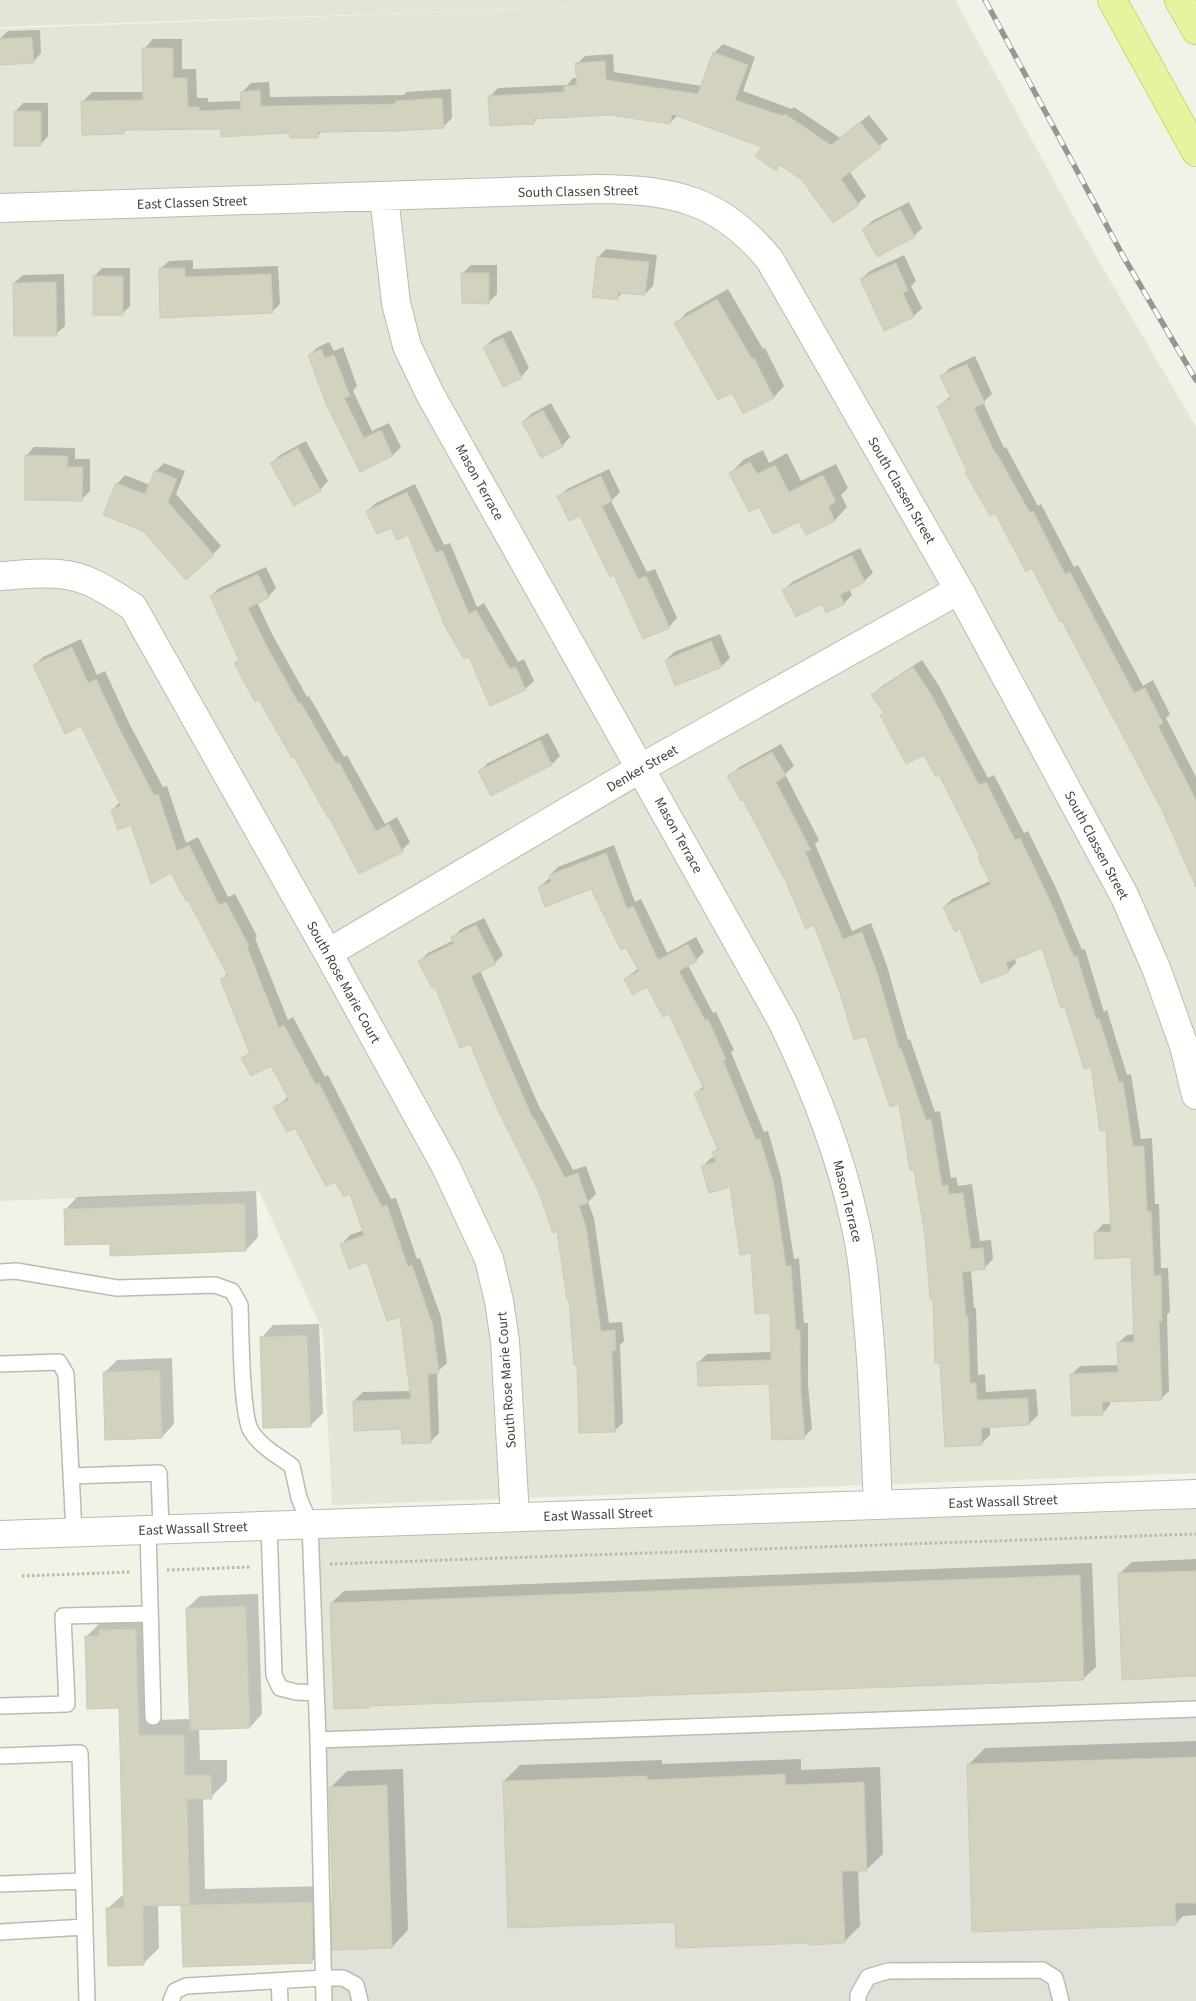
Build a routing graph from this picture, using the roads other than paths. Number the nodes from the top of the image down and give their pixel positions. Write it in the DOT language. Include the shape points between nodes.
graph roads {
  1 [pos="1112,0"];
  2 [pos="1179,0"];
  3 [pos="1196,30"];
  4 [pos="1196,152"];
  5 [pos="384,196"];
  6 [pos="0,208"];
  7 [pos="0,576"];
  8 [pos="959,590"];
  9 [pos="642,768"];
  10 [pos="328,953"];
  11 [pos="1196,1095"];
  12 [pos="0,1272"];
  13 [pos="0,1364"];
  14 [pos="71,1476"];
  15 [pos="1196,1494"];
  16 [pos="878,1505"];
  17 [pos="515,1517"];
  18 [pos="310,1524"];
  19 [pos="269,1525"];
  20 [pos="155,1529"];
  21 [pos="74,1532"];
  22 [pos="0,1535"];
  23 [pos="150,1614"];
  24 [pos="316,1693"];
  25 [pos="0,1706"];
  26 [pos="1196,1709"];
  27 [pos="153,1716"];
  28 [pos="318,1740"];
  29 [pos="0,1756"];
  30 [pos="83,1880"];
  31 [pos="0,1884"];
  32 [pos="85,1927"];
  33 [pos="0,1932"];
  34 [pos="324,1978"];
  35 [pos="279,1981"];
  36 [pos="87,2001"];
  37 [pos="170,2001"];
  38 [pos="280,2001"];
  39 [pos="324,2001"];
  40 [pos="360,2001"];
  41 [pos="858,2001"];
  42 [pos="1061,2001"];
  1 -- 4 [label="main road"];
  2 -- 3 [label="main road"];
  5 -- 6 [label="street, East Classen Street"];
  5 -- 8 [label="street, South Classen Street" via="639,190 691,201 732,222 754,240 770,260"];
  5 -- 9 [label="street, Mason Terrace" via="396,303 407,346 430,394"];
  7 -- 10 [label="street, South Rose Marie Court" via="58,574 82,578 133,607"];
  8 -- 9 [label="street, Denker Street"];
  8 -- 11 [label="street, South Classen Street" via="1125,897 1184,1046"];
  9 -- 10 [label="street, Denker Street"];
  9 -- 16 [label="street, Mason Terrace" via="782,1020 803,1064 840,1167 863,1268 874,1402"];
  10 -- 17 [label="street, South Rose Marie Court" via="446,1166 489,1259 505,1340"];
  12 -- 18 [label="lane" via="16,1271 117,1288 215,1285 232,1291 240,1306 250,1431 292,1466 299,1498"];
  13 -- 14 [label="lane" via="59,1362 66,1374"];
  14 -- 20 [label="lane" via="159,1473"];
  14 -- 21 [label="lane"];
  15 -- 16 [label="street, East Wassall Street"];
  16 -- 17 [label="street, East Wassall Street"];
  17 -- 18 [label="street, East Wassall Street"];
  18 -- 19 [label="street, East Wassall Street"];
  18 -- 24 [label="lane"];
  19 -- 20 [label="street, East Wassall Street"];
  19 -- 24 [label="lane" via="274,1675 280,1688"];
  20 -- 21 [label="street, East Wassall Street"];
  20 -- 23 [label="lane" via="149,1571"];
  21 -- 22 [label="street, East Wassall Street"];
  23 -- 25 [label="lane" via="63,1616 67,1704"];
  23 -- 27 [label="lane"];
  24 -- 28 [label="lane"];
  26 -- 28 [label="lane"];
  28 -- 34 [label="lane"];
  29 -- 30 [label="lane" via="80,1754"];
  30 -- 31 [label="lane"];
  30 -- 32 [label="lane"];
  32 -- 33 [label="lane"];
  32 -- 36 [label="lane"];
  34 -- 35 [label="lane"];
  34 -- 39 [label="lane"];
  34 -- 40 [label="lane" via="343,1978 356,1984"];
  35 -- 37 [label="lane" via="186,1986 174,1991"];
  35 -- 38 [label="lane"];
  41 -- 42 [label="lane" via="868,1977 888,1971 1042,1970 1055,1978"];
}
